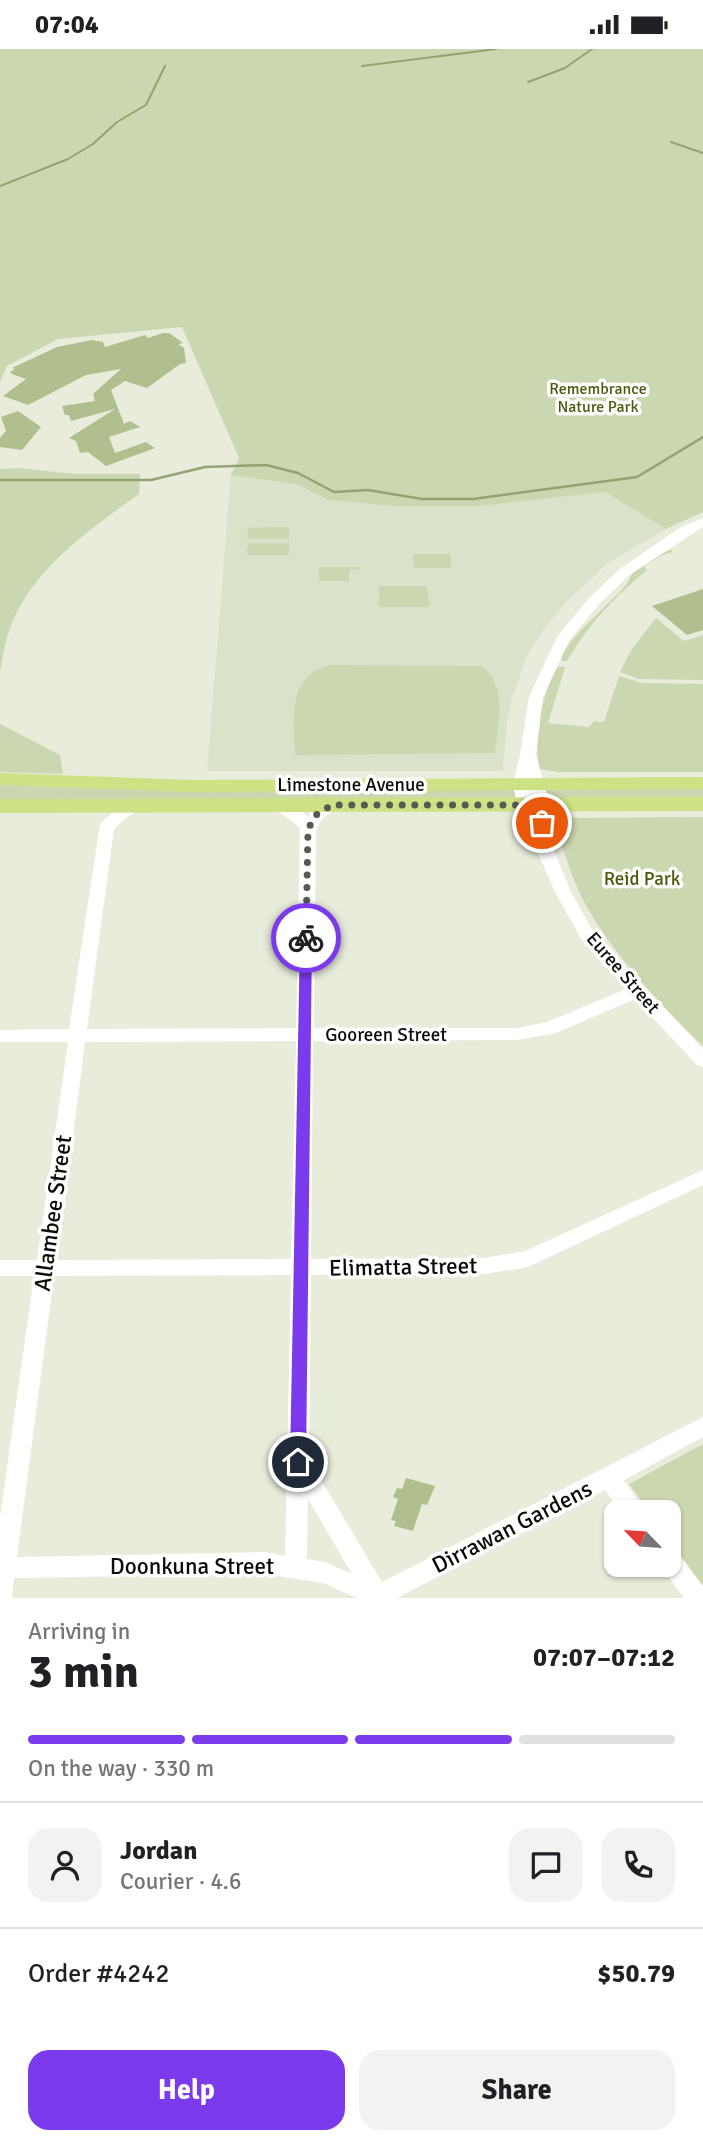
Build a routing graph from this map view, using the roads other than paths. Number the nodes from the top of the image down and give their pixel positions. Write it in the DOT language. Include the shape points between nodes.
graph roads {
  1 [pos="703,522"];
  2 [pos="0,779"];
  3 [pos="703,783"];
  4 [pos="529,784"];
  5 [pos="703,804"];
  6 [pos="332,805"];
  7 [pos="533,805"];
  8 [pos="0,806"];
  9 [pos="280,806"];
  10 [pos="80,807"];
  11 [pos="134,807"];
  12 [pos="106,828"];
  13 [pos="308,829"];
  14 [pos="637,991"];
  15 [pos="304,1035"];
  16 [pos="77,1036"];
  17 [pos="0,1037"];
  18 [pos="703,1061"];
  19 [pos="703,1177"];
  20 [pos="0,1268"];
  21 [pos="45,1268"];
  22 [pos="302,1268"];
  23 [pos="703,1426"];
  24 [pos="298,1462"];
  25 [pos="609,1477"];
  26 [pos="625,1500"];
  27 [pos="296,1567"];
  28 [pos="2,1568"];
  29 [pos="681,1575"];
  30 [pos="378,1597"];
  31 [pos="0,1598"];
  32 [pos="698,1598"];
  1 -- 4 [label="street" via="667,542 604,590 562,640 536,697"];
  2 -- 4 [label="main road, Limestone Avenue" via="189,786"];
  3 -- 4 [label="main road, Limestone Avenue"];
  4 -- 7 [label="street, Euree Street"];
  5 -- 7 [label="main road, Limestone Avenue"];
  6 -- 7 [label="main road, Limestone Avenue"];
  6 -- 9 [label="main road, Limestone Avenue"];
  6 -- 13 [label="street" via="316,815"];
  7 -- 14 [label="street, Euree Street" via="563,893 589,939"];
  8 -- 10 [label="main road, Limestone Avenue"];
  9 -- 11 [label="main road, Limestone Avenue"];
  9 -- 13 [label="street" via="299,816"];
  10 -- 11 [label="main road, Limestone Avenue"];
  10 -- 12 [label="street" via="99,816"];
  11 -- 12 [label="street"];
  12 -- 16 [label="street, Allambee Street"];
  13 -- 15 [label="street"];
  14 -- 15 [label="street, Gooreen Street" via="530,1032"];
  14 -- 18 [label="street, Euree Street"];
  15 -- 16 [label="street, Gooreen Street"];
  15 -- 22 [label="street"];
  16 -- 17 [label="street, Gooreen Street"];
  16 -- 21 [label="street, Allambee Street"];
  19 -- 22 [label="street, Elimatta Street" via="528,1259 471,1267"];
  20 -- 21 [label="street, Elimatta Street"];
  21 -- 22 [label="street, Elimatta Street"];
  21 -- 28 [label="street, Allambee Street"];
  22 -- 24 [label="street"];
  23 -- 25 [label="street, Dirrawan Gardens"];
  24 -- 27 [label="street"];
  24 -- 30 [label="street"];
  25 -- 26 [label="street, Dirrawan Gardens"];
  25 -- 30 [label="street, Dirrawan Gardens"];
  27 -- 28 [label="street, Doonkuna Street" via="264,1563"];
  27 -- 30 [label="street, Doonkuna Street" via="325,1573"];
  28 -- 31 [label="street, Allambee Street"];
  29 -- 32 [label="street"];
}
